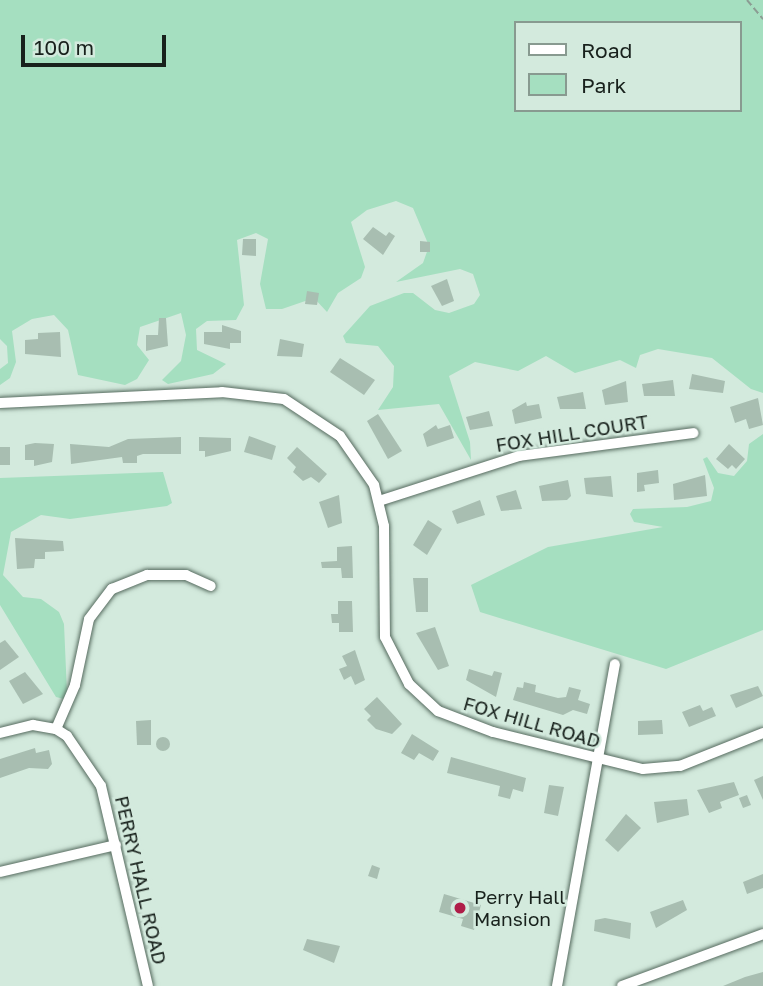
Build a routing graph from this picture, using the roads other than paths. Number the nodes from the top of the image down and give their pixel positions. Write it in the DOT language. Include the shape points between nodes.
graph roads {
  1 [pos="0,403"];
  2 [pos="692,433"];
  3 [pos="379,501"];
  4 [pos="211,586"];
  5 [pos="615,664"];
  6 [pos="56,729"];
  7 [pos="0,733"];
  8 [pos="763,733"];
  9 [pos="597,760"];
  10 [pos="116,845"];
  11 [pos="0,872"];
  12 [pos="763,934"];
  13 [pos="148,986"];
  14 [pos="557,986"];
  15 [pos="622,986"];
  1 -- 3 [label="street, FOX HILL ROAD" via="127,395 270,395 316,417 340,436 374,485"];
  2 -- 3 [label="street, FOX HILL COURT" via="519,456"];
  3 -- 9 [label="street, FOX HILL ROAD" via="384,526 385,637 409,684 450,717"];
  4 -- 6 [label="street" via="186,575 147,575 112,589 89,619 75,685"];
  5 -- 9 [label="street"];
  6 -- 7 [label="street" via="33,725"];
  6 -- 10 [label="street, PERRY HALL ROAD" via="67,736 101,786"];
  8 -- 9 [label="street, FOX HILL ROAD" via="663,769"];
  9 -- 14 [label="street"];
  10 -- 11 [label="street"];
  10 -- 13 [label="street, PERRY HALL ROAD"];
  12 -- 15 [label="street"];
}
